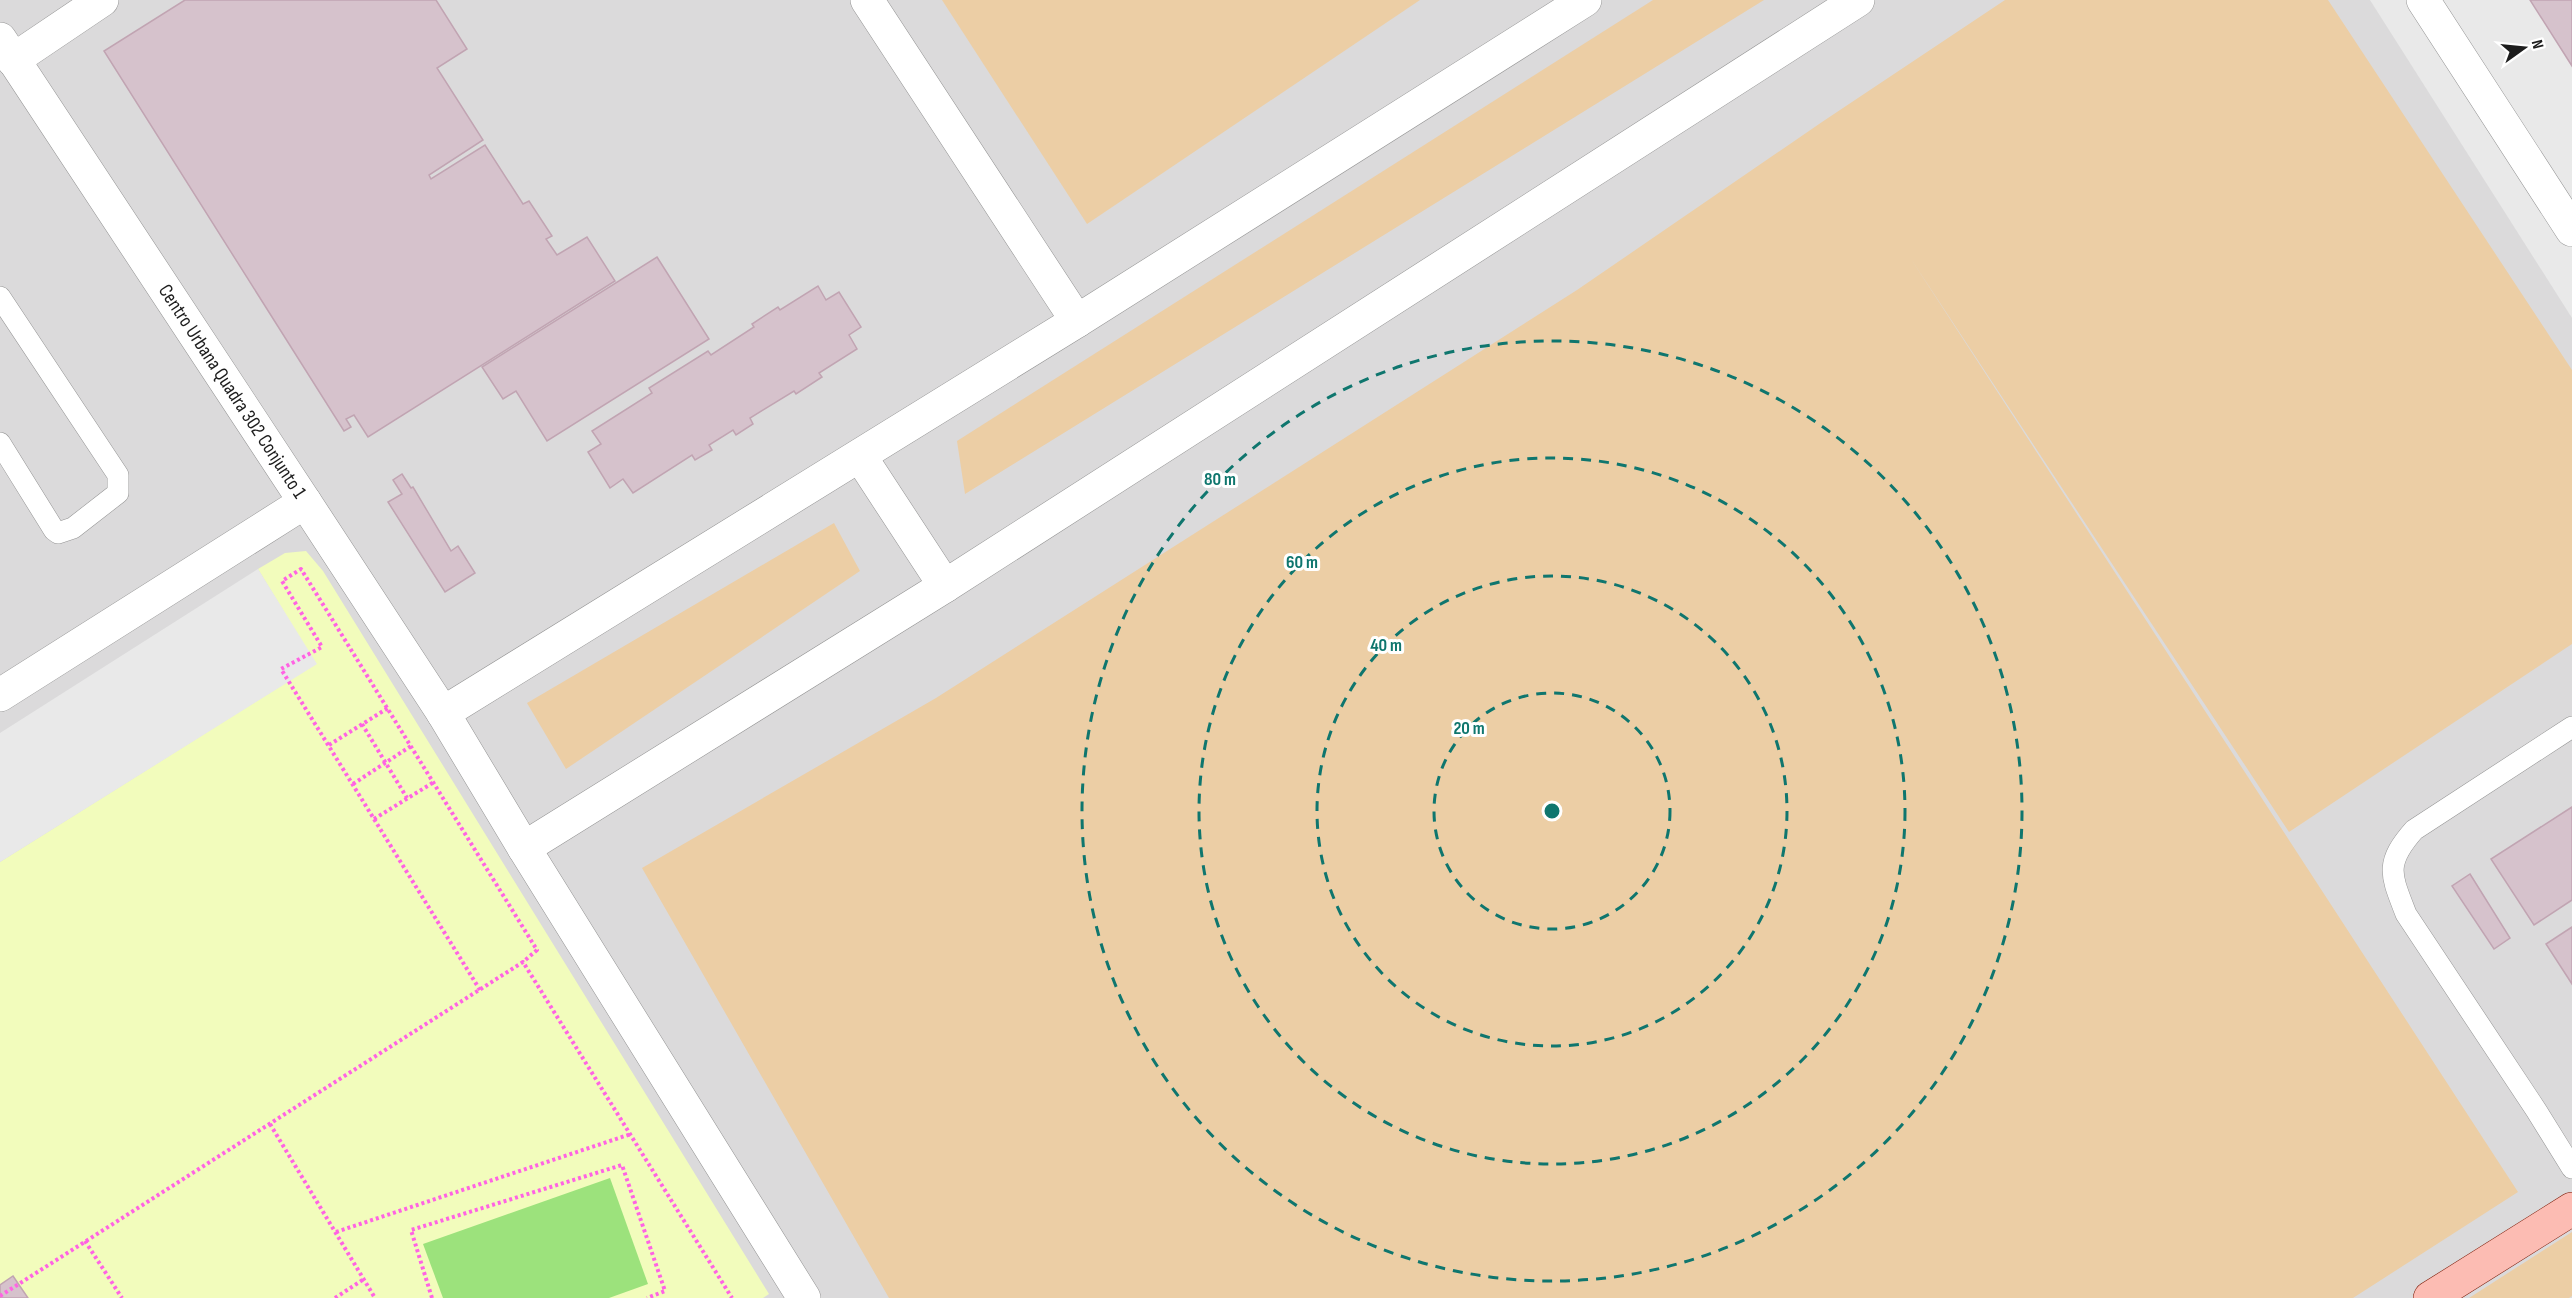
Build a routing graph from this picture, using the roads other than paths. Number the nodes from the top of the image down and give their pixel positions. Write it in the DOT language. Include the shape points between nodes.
graph roads {
  1 [pos="102,0"];
  2 [pos="867,0"];
  3 [pos="1585,0"];
  4 [pos="1858,0"];
  5 [pos="2423,0"];
  6 [pos="6,50"];
  7 [pos="2572,230"];
  8 [pos="0,297"];
  9 [pos="1077,321"];
  10 [pos="0,443"];
  11 [pos="860,456"];
  12 [pos="305,502"];
  13 [pos="945,586"];
  14 [pos="0,695"];
  15 [pos="443,713"];
  16 [pos="2572,727"];
  17 [pos="524,848"];
  18 [pos="2572,1168"];
  19 [pos="2572,1209"];
  20 [pos="804,1298"];
  21 [pos="2430,1298"];
  1 -- 6 [label="street"];
  2 -- 9 [label="street"];
  3 -- 9 [label="street"];
  4 -- 13 [label="street"];
  5 -- 7 [label="street"];
  6 -- 12 [label="street, Centro Urbana Quadra 302 Conjunto 1"];
  8 -- 10 [label="lane" via="118,475 118,493 73,528 58,533"];
  9 -- 11 [label="street"];
  11 -- 13 [label="street"];
  11 -- 15 [label="street"];
  12 -- 14 [label="street, Centro Urbana Quadra 302 Conjunto 1"];
  12 -- 15 [label="street"];
  13 -- 17 [label="street"];
  15 -- 17 [label="street"];
  16 -- 18 [label="lane" via="2414,830 2399,847 2393,863 2394,882 2406,914"];
  17 -- 20 [label="street"];
  19 -- 21 [label="street"];
}
